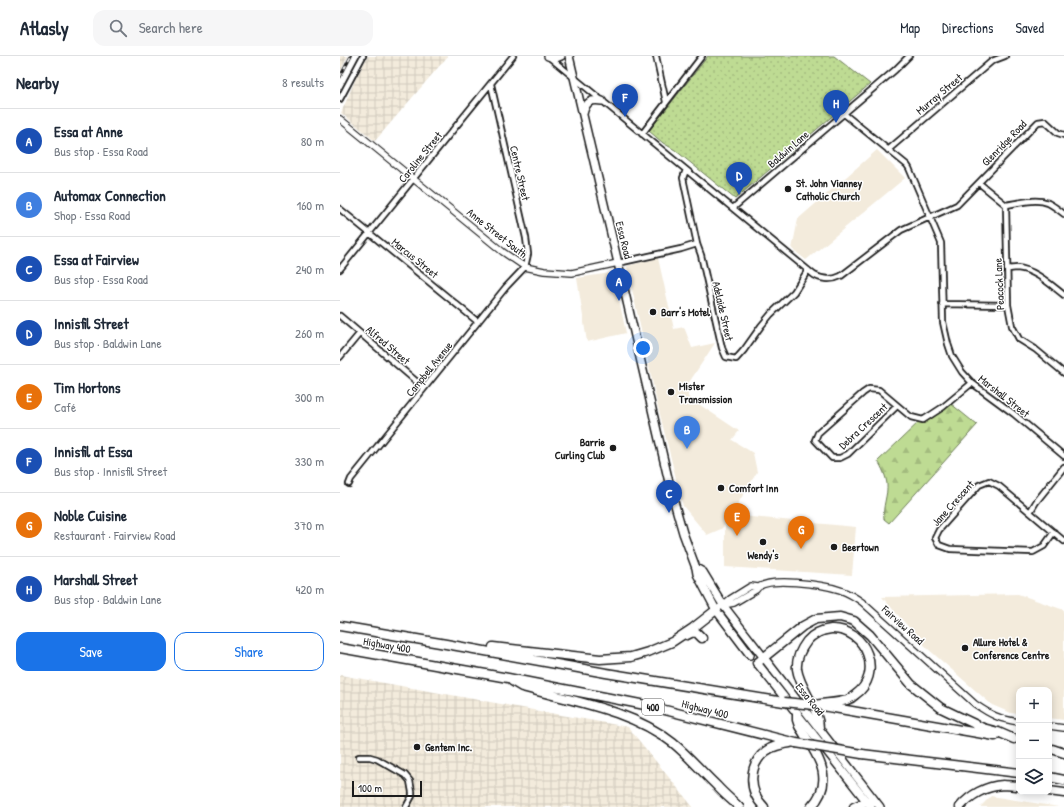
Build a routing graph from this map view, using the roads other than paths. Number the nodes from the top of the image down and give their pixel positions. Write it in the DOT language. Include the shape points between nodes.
graph roads {
  1 [pos="362,56"];
  2 [pos="513,56"];
  3 [pos="548,56"];
  4 [pos="561,56"];
  5 [pos="569,56"];
  6 [pos="656,56"];
  7 [pos="702,56"];
  8 [pos="909,56"];
  9 [pos="1005,56"];
  10 [pos="574,78"];
  11 [pos="490,84"];
  12 [pos="340,99"];
  13 [pos="602,101"];
  14 [pos="666,102"];
  15 [pos="843,113"];
  16 [pos="583,114"];
  17 [pos="340,118"];
  18 [pos="642,134"];
  19 [pos="1064,135"];
  20 [pos="888,150"];
  21 [pos="686,170"];
  22 [pos="414,178"];
  23 [pos="979,183"];
  24 [pos="1006,206"];
  25 [pos="733,208"];
  26 [pos="340,209"];
  27 [pos="1064,214"];
  28 [pos="930,217"];
  29 [pos="369,233"];
  30 [pos="697,244"];
  31 [pos="618,264"];
  32 [pos="525,267"];
  33 [pos="340,269"];
  34 [pos="1007,269"];
  35 [pos="808,270"];
  36 [pos="1064,295"];
  37 [pos="942,304"];
  38 [pos="1008,305"];
  39 [pos="340,316"];
  40 [pos="478,322"];
  41 [pos="360,333"];
  42 [pos="340,357"];
  43 [pos="1064,374"];
  44 [pos="972,383"];
  45 [pos="424,388"];
  46 [pos="897,406"];
  47 [pos="1064,456"];
  48 [pos="1064,467"];
  49 [pos="349,484"];
  50 [pos="1030,512"];
  51 [pos="1054,532"];
  52 [pos="1064,540"];
  53 [pos="696,568"];
  54 [pos="723,605"];
  55 [pos="716,610"];
  56 [pos="340,626"];
  57 [pos="702,638"];
  58 [pos="672,642"];
  59 [pos="446,644"];
  60 [pos="340,648"];
  61 [pos="764,657"];
  62 [pos="757,663"];
  63 [pos="508,678"];
  64 [pos="814,705"];
  65 [pos="797,713"];
  66 [pos="1016,722"];
  67 [pos="1052,726"];
  68 [pos="820,728"];
  69 [pos="1064,728"];
  70 [pos="1016,740"];
  71 [pos="796,743"];
  72 [pos="1052,749"];
  73 [pos="1064,753"];
  74 [pos="359,757"];
  75 [pos="1016,773"];
  76 [pos="1052,778"];
  77 [pos="1064,780"];
  78 [pos="1016,786"];
  79 [pos="1052,791"];
  80 [pos="1064,793"];
  81 [pos="870,802"];
  82 [pos="961,805"];
  83 [pos="406,807"];
  84 [pos="739,807"];
  85 [pos="764,807"];
  86 [pos="811,807"];
  87 [pos="854,807"];
  88 [pos="880,807"];
  1 -- 12 [label="street"];
  2 -- 11 [label="street, Caroline Street"];
  3 -- 4 [label="main road"];
  3 -- 10 [label="street, Glenridge Road"];
  5 -- 10 [label="main road, Essa Road"];
  6 -- 14 [label="street"];
  7 -- 14 [label="street"];
  8 -- 15 [label="street, Baldwin Lane"];
  9 -- 20 [label="street, Murray Street" via="992,61"];
  10 -- 13 [label="street, Glenridge Road"];
  10 -- 16 [label="main road, Essa Road"];
  11 -- 22 [label="street, Caroline Street"];
  11 -- 32 [label="street, Centre Street" via="526,238 528,254"];
  13 -- 16 [label="main road" via="589,102 585,105"];
  13 -- 18 [label="street, Glenridge Road"];
  14 -- 18 [label="street"];
  15 -- 20 [label="street, Marshall Street"];
  15 -- 25 [label="street, Baldwin Lane"];
  16 -- 31 [label="main road, Essa Road"];
  17 -- 22 [label="street, Anne Street South"];
  18 -- 21 [label="street, Glenridge Road"];
  19 -- 23 [label="street, Glenridge Road" via="1058,134 1046,121 1038,122"];
  20 -- 28 [label="street, Marshall Street" via="909,168"];
  21 -- 25 [label="street, Glenridge Road"];
  21 -- 30 [label="street, Adelaide Street" via="683,178"];
  22 -- 29 [label="street, Caroline Street"];
  22 -- 32 [label="street, Anne Street South" via="503,252"];
  23 -- 24 [label="street"];
  23 -- 28 [label="street, Glenridge Road" via="957,205"];
  24 -- 27 [label="street" via="1035,201 1046,202"];
  24 -- 34 [label="street, Peacock Lane"];
  25 -- 35 [label="street, Glenridge Road"];
  26 -- 29 [label="street, Marcus Street"];
  28 -- 35 [label="street, Glenridge Road" via="901,230 836,279 823,279"];
  28 -- 37 [label="street, Marshall Street" via="942,248"];
  29 -- 33 [label="street, Caroline Street"];
  29 -- 40 [label="street, Marcus Street"];
  30 -- 31 [label="street, Anne Street South"];
  30 -- 35 [label="street, Adelaide Street" via="726,357 736,359 771,314 794,292"];
  31 -- 32 [label="street, Anne Street South" via="572,273"];
  31 -- 53 [label="main road, Essa Road" via="671,491"];
  32 -- 40 [label="street, Campbell Avenue"];
  34 -- 36 [label="street" via="1025,270 1042,278"];
  34 -- 38 [label="street, Peacock Lane"];
  37 -- 38 [label="street"];
  37 -- 44 [label="street, Marshall Street" via="943,322 952,356"];
  38 -- 43 [label="street, Peacock Lane" via="1012,326 1019,339"];
  39 -- 41 [label="street, Alfred Street"];
  40 -- 45 [label="street, Campbell Avenue"];
  41 -- 42 [label="street"];
  41 -- 45 [label="street, Alfred Street"];
  44 -- 46 [label="street, Debra Crescent" via="923,420 911,417"];
  44 -- 47 [label="street, Marshall Street"];
  45 -- 49 [label="street, Campbell Avenue"];
  46 -- 46 [label="street, Debra Crescent" via="879,390 869,389 818,433 815,440 832,458 840,458 848,454"];
  48 -- 50 [label="street"];
  50 -- 51 [label="street, Jane Crescent"];
  50 -- 51 [label="street, Jane Crescent" via="999,486 989,481 980,485 939,530 935,538 939,545 950,549 1033,552 1044,546"];
  51 -- 52 [label="street, Jane Crescent"];
  53 -- 54 [label="main road, Essa Road" via="703,572"];
  53 -- 55 [label="main road, Essa Road" via="696,574"];
  54 -- 55 [label="street"];
  54 -- 61 [label="main road, Essa Road"];
  54 -- 66 [label="street, Fairview Road" via="734,603 758,587 775,582 814,584 841,590 862,602 975,704 992,716"];
  55 -- 58 [label="highway"];
  55 -- 62 [label="main road, Essa Road"];
  56 -- 59 [label="highway, Highway 400 / 400"];
  57 -- 58 [label="highway" via="697,632 693,632"];
  58 -- 59 [label="highway" via="631,657 600,659"];
  59 -- 64 [label="highway, Highway 400 / 400, bridge" via="606,673"];
  60 -- 63 [label="highway, Highway 400 / 400"];
  61 -- 62 [label="highway"];
  61 -- 68 [label="main road, Essa Road"];
  61 -- 70 [label="highway" via="803,626 816,619 840,617 854,622 870,635 911,684 941,708 964,720"];
  62 -- 65 [label="main road, Essa Road"];
  63 -- 71 [label="highway, Highway 400 / 400" via="645,705"];
  63 -- 84 [label="highway" via="522,687 608,710 645,725 673,743"];
  64 -- 68 [label="highway" via="849,700 866,684 870,662 860,641 850,633 840,629 817,633 810,637 799,655 797,669"];
  64 -- 70 [label="highway, Highway 400 / 400"];
  65 -- 81 [label="main road, Essa Road"];
  65 -- 86 [label="highway" via="796,720 820,761 824,776 822,790"];
  67 -- 69 [label="street"];
  68 -- 81 [label="main road, Essa Road"];
  71 -- 75 [label="highway, Highway 400 / 400, bridge" via="862,754"];
  71 -- 85 [label="highway" via="783,744 766,751 754,767 752,784 758,801"];
  72 -- 73 [label="highway"];
  74 -- 83 [label="street" via="370,756 405,775 410,781 412,792"];
  76 -- 77 [label="highway"];
  78 -- 82 [label="highway" via="1002,785 986,789"];
  79 -- 80 [label="highway"];
  81 -- 87 [label="highway"];
  81 -- 88 [label="main road, Essa Road"];
}
